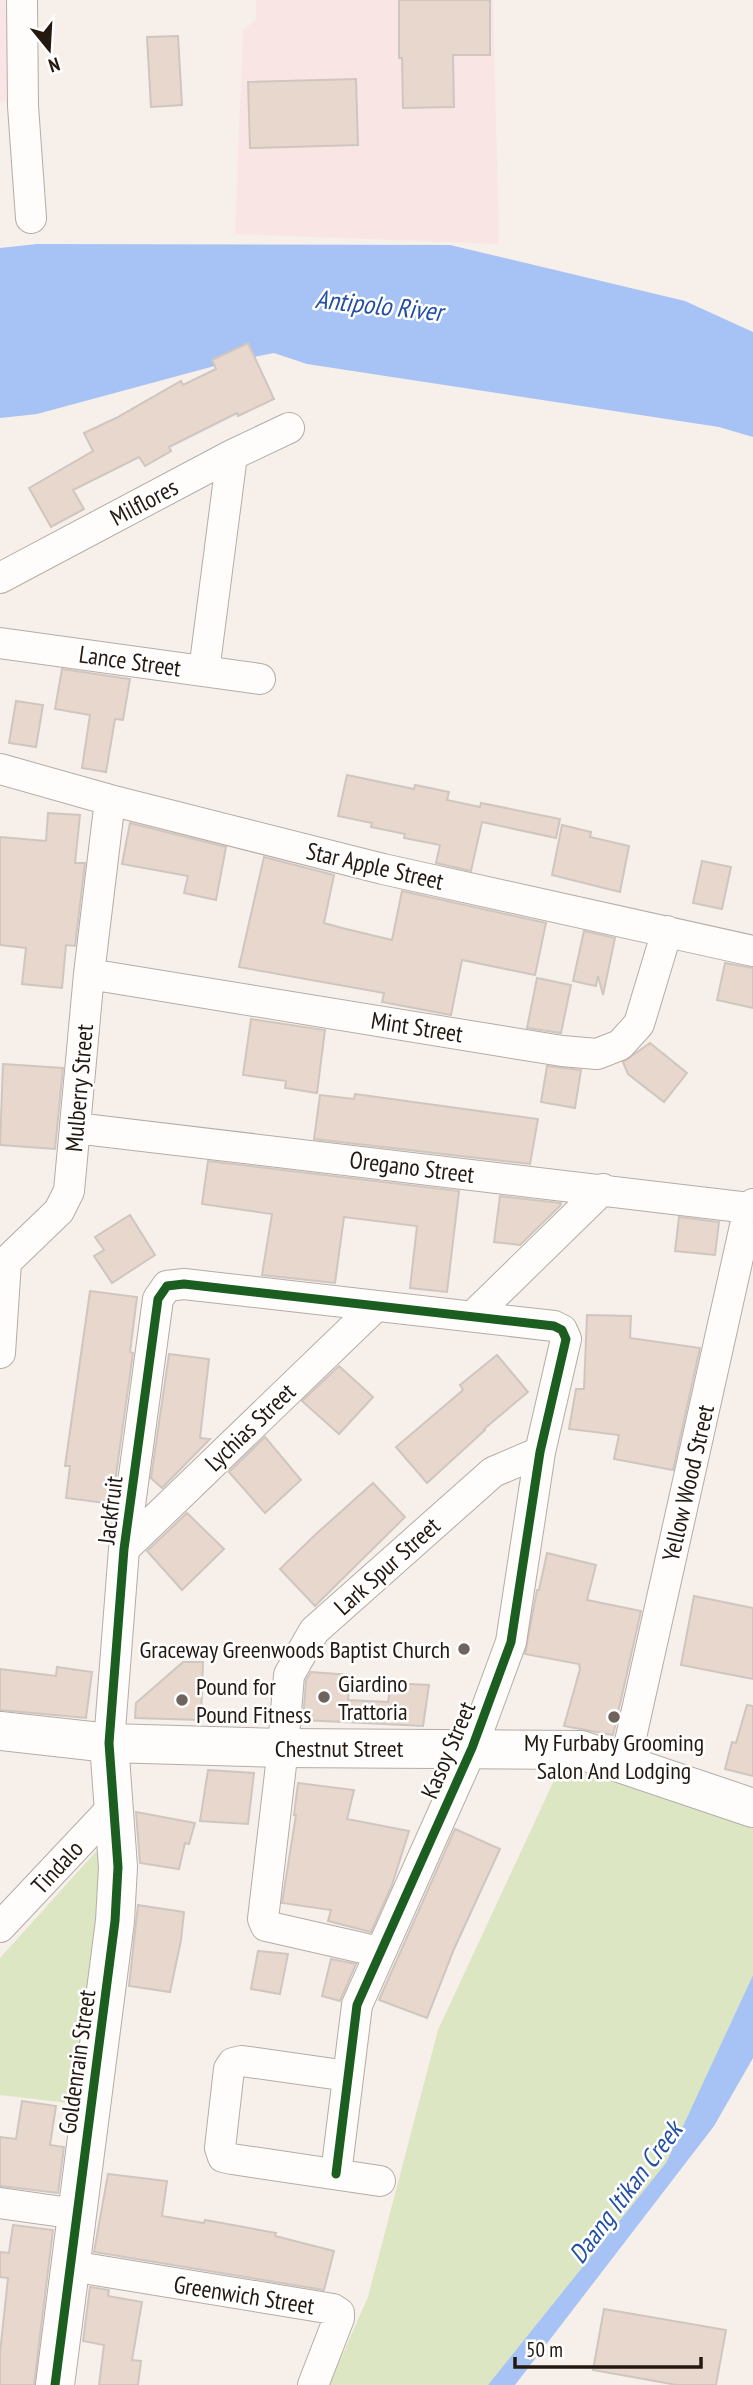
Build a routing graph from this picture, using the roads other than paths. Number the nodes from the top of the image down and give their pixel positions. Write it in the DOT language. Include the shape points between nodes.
graph roads {
  1 [pos="22,0"];
  2 [pos="31,218"];
  3 [pos="289,428"];
  4 [pos="232,455"];
  5 [pos="0,578"];
  6 [pos="0,643"];
  7 [pos="204,671"];
  8 [pos="260,680"];
  9 [pos="0,769"];
  10 [pos="110,800"];
  11 [pos="667,931"];
  12 [pos="753,951"];
  13 [pos="89,974"];
  14 [pos="75,1128"];
  15 [pos="603,1189"];
  16 [pos="751,1206"];
  17 [pos="3,1261"];
  18 [pos="376,1306"];
  19 [pos="473,1316"];
  20 [pos="0,1353"];
  21 [pos="540,1452"];
  22 [pos="124,1549"];
  23 [pos="0,1731"];
  24 [pos="109,1743"];
  25 [pos="283,1748"];
  26 [pos="472,1748"];
  27 [pos="625,1764"];
  28 [pos="114,1806"];
  29 [pos="753,1808"];
  30 [pos="0,1927"];
  31 [pos="380,1952"];
  32 [pos="348,2076"];
  33 [pos="336,2175"];
  34 [pos="380,2181"];
  35 [pos="0,2203"];
  36 [pos="77,2214"];
  37 [pos="71,2266"];
  38 [pos="55,2385"];
  39 [pos="313,2385"];
  1 -- 2 [label="street"];
  3 -- 4 [label="street, Milflores"];
  4 -- 5 [label="street, Milflores"];
  4 -- 7 [label="street"];
  6 -- 7 [label="street, Lance Street"];
  7 -- 8 [label="street, Lance Street"];
  9 -- 10 [label="street, Star Apple Street"];
  10 -- 11 [label="street, Star Apple Street" via="383,869"];
  10 -- 13 [label="street, Mulberry Street"];
  11 -- 12 [label="street, Star Apple Street"];
  11 -- 13 [label="street, Mint Street" via="639,1024 620,1045 597,1054"];
  13 -- 14 [label="street, Mulberry Street"];
  14 -- 15 [label="street, Oregano Street"];
  14 -- 17 [label="street, Mulberry Street" via="69,1191 59,1211"];
  15 -- 16 [label="street, Oregano Street"];
  15 -- 19 [label="street"];
  16 -- 27 [label="street, Yellow Wood Street"];
  17 -- 20 [label="street, Mulberry Street"];
  18 -- 19 [label="street"];
  18 -- 22 [label="street, Lychias Street"];
  18 -- 22 [label="street, Jackfruit" via="184,1284 167,1286 158,1299"];
  19 -- 21 [label="street, Kasoy Street" via="562,1330 566,1339"];
  21 -- 25 [label="street, Lark Spur Street" via="493,1472 314,1631 289,1675"];
  21 -- 26 [label="street, Kasoy Street" via="511,1642"];
  22 -- 24 [label="street, Jackfruit"];
  23 -- 24 [label="street, Chestnut Street"];
  24 -- 25 [label="street, Chestnut Street"];
  24 -- 28 [label="street, Goldenrain Street"];
  25 -- 26 [label="street, Chestnut Street"];
  25 -- 31 [label="street, Lark Spur Street" via="263,1919 266,1926"];
  26 -- 27 [label="street, Chestnut Street" via="581,1750"];
  26 -- 31 [label="street, Kasoy Street"];
  27 -- 29 [label="street, Chestnut Street"];
  28 -- 30 [label="street, Tindalo"];
  28 -- 36 [label="street, Goldenrain Street" via="115,1921"];
  31 -- 32 [label="street, Kasoy Street" via="357,2005"];
  32 -- 33 [label="street, Kasoy Street"];
  32 -- 33 [label="street" via="242,2061 229,2069 220,2148 223,2157"];
  33 -- 34 [label="street"];
  35 -- 36 [label="street"];
  36 -- 37 [label="street, Goldenrain Street"];
  37 -- 38 [label="street, Goldenrain Street"];
  37 -- 39 [label="street, Greenwich Street" via="333,2309 339,2318"];
}
